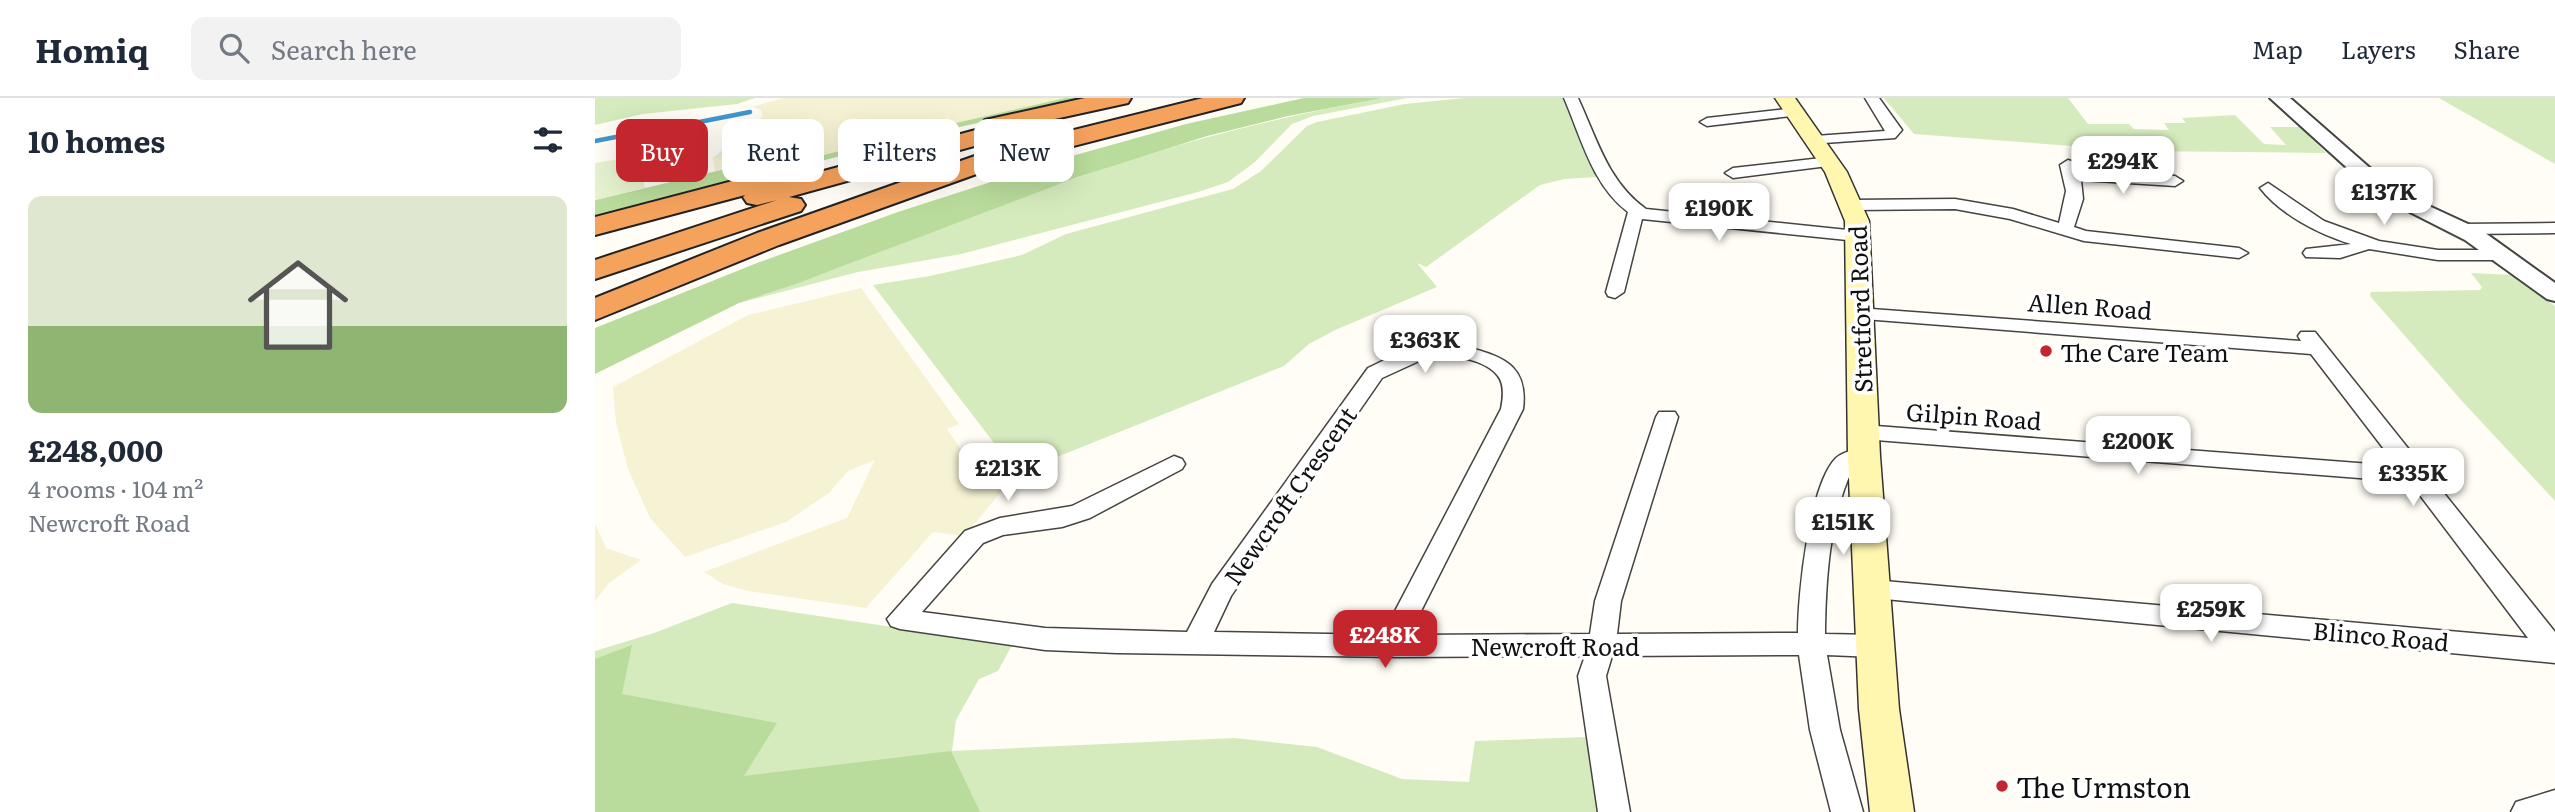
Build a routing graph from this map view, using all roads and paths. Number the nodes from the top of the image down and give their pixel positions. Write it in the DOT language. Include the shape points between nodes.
graph roads {
  1 [pos="1119,98"];
  2 [pos="1141,98"];
  3 [pos="1210,98"];
  4 [pos="1232,98"];
  5 [pos="1571,98"];
  6 [pos="1872,98"];
  7 [pos="2279,98"];
  8 [pos="1790,105"];
  9 [pos="1707,122"];
  10 [pos="1822,152"];
  11 [pos="1733,173"];
  12 [pos="2175,181"];
  13 [pos="2268,188"];
  14 [pos="1853,205"];
  15 [pos="1641,214"];
  16 [pos="595,226"];
  17 [pos="2555,228"];
  18 [pos="2462,229"];
  19 [pos="2064,232"];
  20 [pos="1857,236"];
  21 [pos="2365,243"];
  22 [pos="595,249"];
  23 [pos="2239,253"];
  24 [pos="2312,253"];
  25 [pos="2500,255"];
  26 [pos="595,270"];
  27 [pos="1615,292"];
  28 [pos="2555,294"];
  29 [pos="595,310"];
  30 [pos="1858,314"];
  31 [pos="1667,417"];
  32 [pos="1863,444"];
  33 [pos="1174,464"];
  34 [pos="2416,475"];
  35 [pos="1873,590"];
  36 [pos="1195,643"];
  37 [pos="1812,644"];
  38 [pos="1602,645"];
  39 [pos="1399,646"];
  40 [pos="1875,646"];
  41 [pos="2555,652"];
  42 [pos="2555,804"];
  43 [pos="1614,812"];
  44 [pos="1847,812"];
  45 [pos="1892,812"];
  46 [pos="2527,812"];
  1 -- 16 [label="highway" via="930,139"];
  2 -- 22 [label="highway" via="931,148 759,196"];
  3 -- 26 [label="highway" via="942,161 742,220"];
  4 -- 29 [label="highway" via="998,157 768,239"];
  5 -- 15 [label="street" via="1611,187"];
  6 -- 10 [label="street" via="1892,123 1890,135"];
  7 -- 18 [label="street" via="2360,172 2409,204"];
  8 -- 9 [label="street"];
  8 -- 10 [label="main road, Stretford Road"];
  10 -- 11 [label="street"];
  10 -- 14 [label="main road, Stretford Road"];
  12 -- 19 [label="street" via="2071,170 2076,199"];
  13 -- 21 [label="street" via="2303,215"];
  14 -- 19 [label="street" via="1955,204 2013,214"];
  14 -- 20 [label="main road, Stretford Road"];
  15 -- 20 [label="street"];
  15 -- 27 [label="street" via="1634,216"];
  17 -- 18 [label="street"];
  18 -- 25 [label="street"];
  19 -- 23 [label="street" via="2117,242"];
  20 -- 30 [label="main road, Stretford Road"];
  21 -- 24 [label="street" via="2348,251"];
  21 -- 25 [label="street" via="2424,256"];
  25 -- 28 [label="street"];
  30 -- 32 [label="main road, Stretford Road"];
  30 -- 34 [label="street, Allen Road" via="2313,342"];
  31 -- 38 [label="street" via="1608,601"];
  32 -- 34 [label="street, Gilpin Road"];
  32 -- 35 [label="main road, Stretford Road"];
  32 -- 37 [label="street" via="1840,468 1829,504"];
  33 -- 36 [label="street, Newcroft Road" via="1062,519 1000,527 974,537 900,619 1045,639"];
  34 -- 41 [label="street"];
  35 -- 40 [label="main road, Stretford Road"];
  35 -- 41 [label="street, Blinco Road"];
  36 -- 39 [label="street, Newcroft Road"];
  36 -- 39 [label="street, Newcroft Crescent" via="1221,591 1374,373 1431,350 1492,360 1514,384 1512,408 1408,613"];
  37 -- 38 [label="street, Newcroft Road"];
  37 -- 40 [label="street, Newcroft Road"];
  37 -- 44 [label="street" via="1829,749"];
  38 -- 39 [label="street, Newcroft Road"];
  38 -- 43 [label="street" via="1592,676"];
  40 -- 45 [label="main road, Stretford Road"];
  42 -- 46 [label="street"];
}
